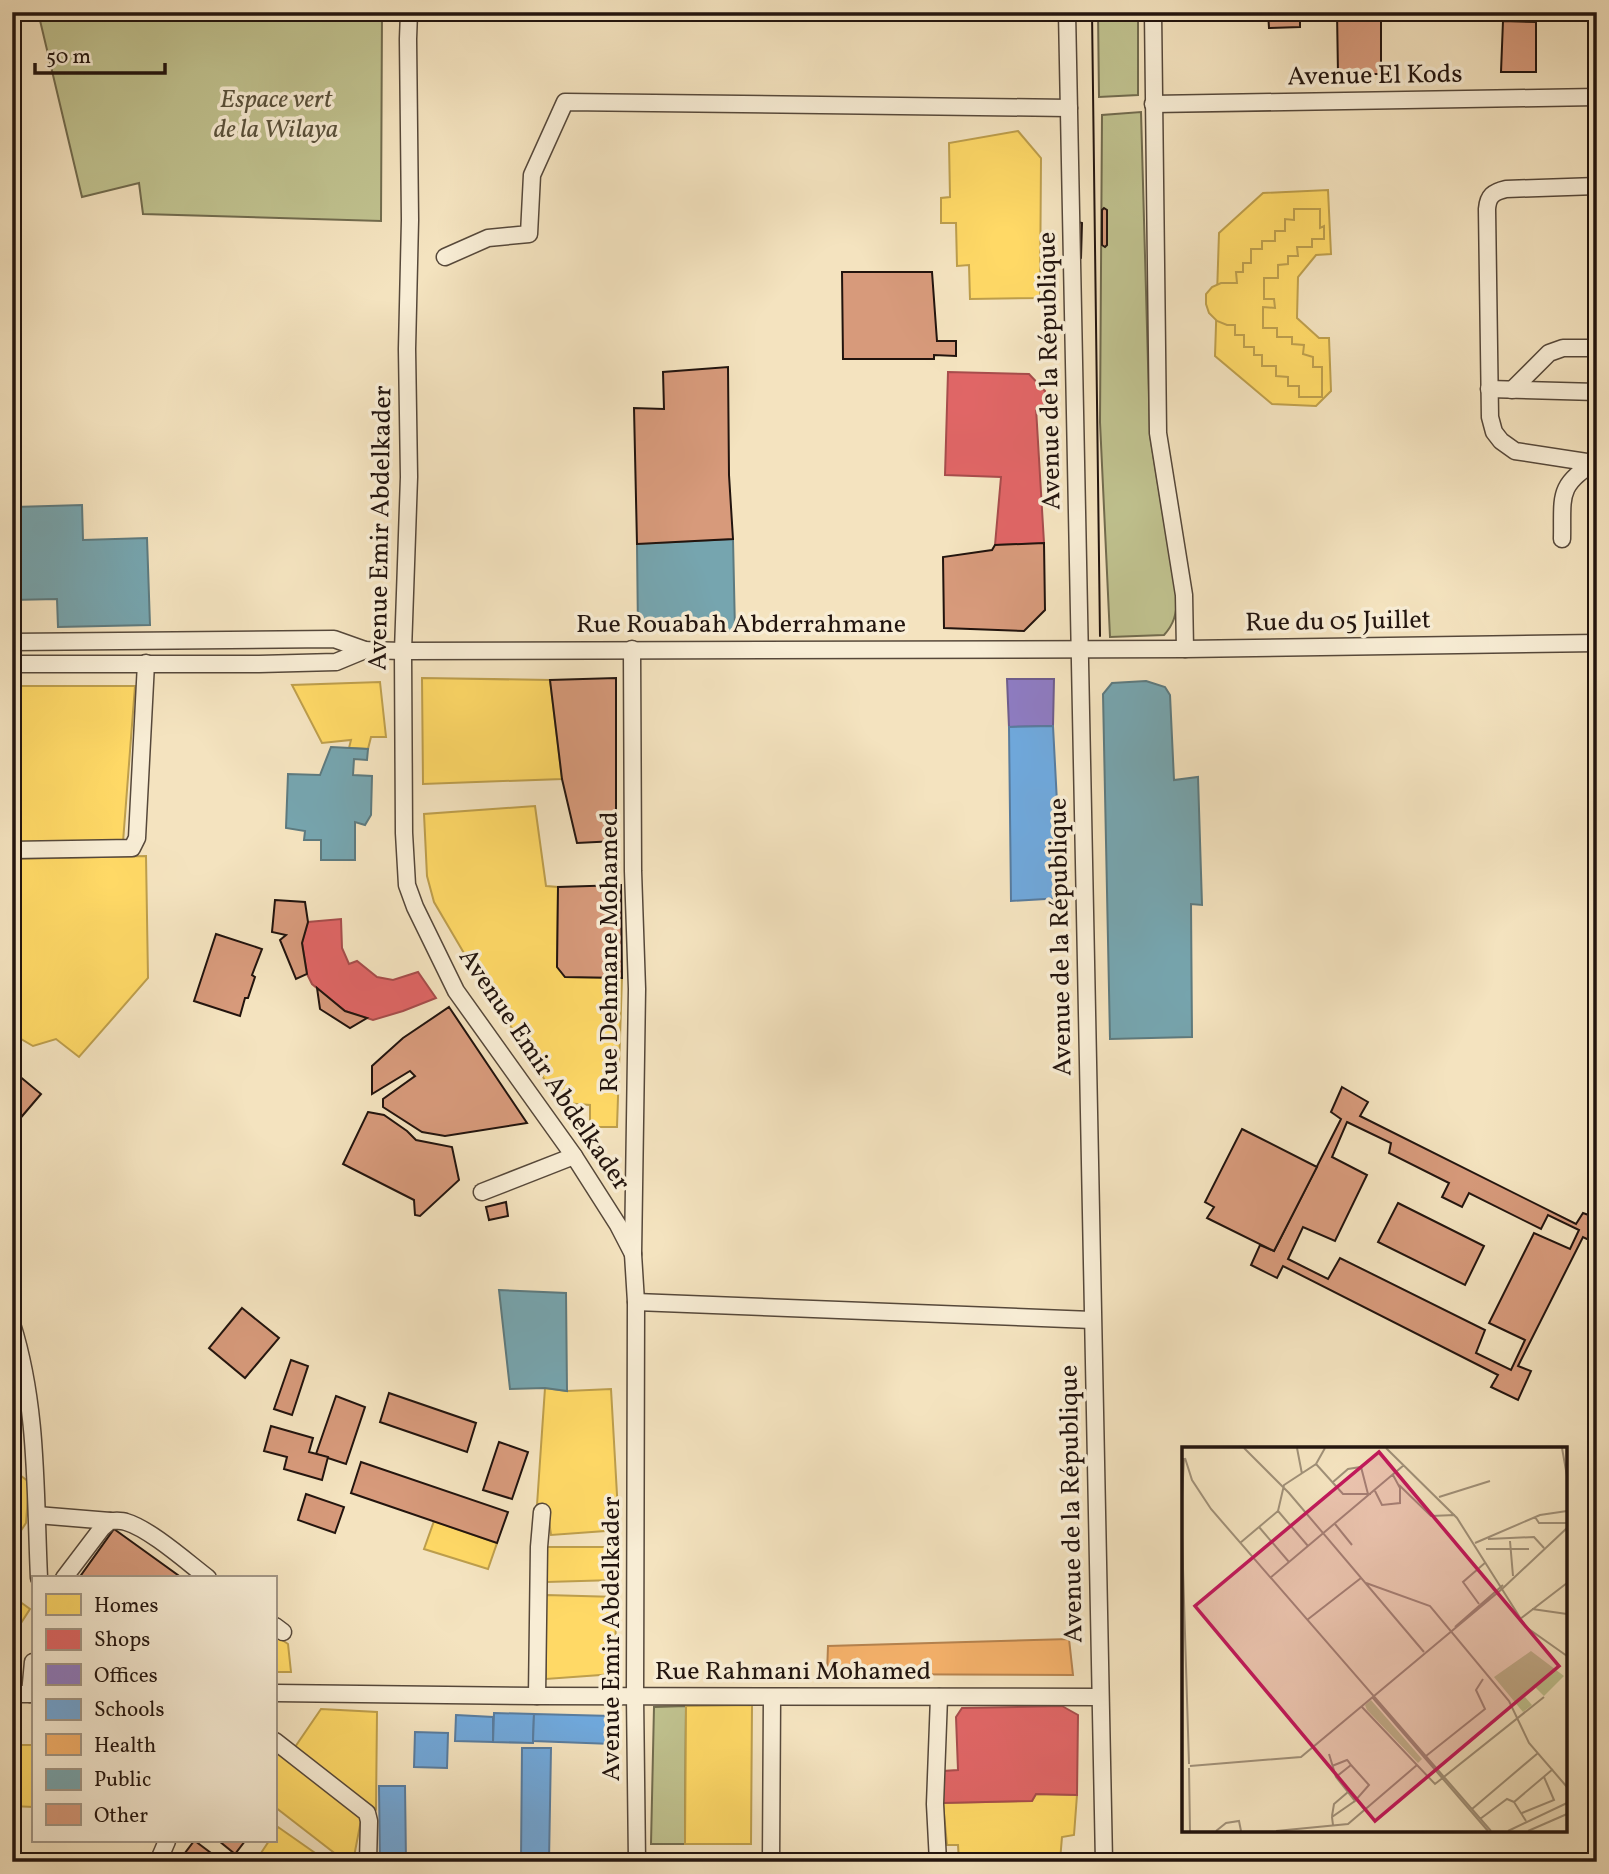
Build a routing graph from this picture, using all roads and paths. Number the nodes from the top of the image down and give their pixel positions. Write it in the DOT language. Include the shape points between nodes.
graph roads {
  1 [pos="410,12"];
  2 [pos="1067,12"];
  3 [pos="1153,12"];
  4 [pos="1597,97"];
  5 [pos="1153,104"];
  6 [pos="1069,108"];
  7 [pos="1597,186"];
  8 [pos="445,257"];
  9 [pos="1597,348"];
  10 [pos="1489,389"];
  11 [pos="1512,390"];
  12 [pos="1597,392"];
  13 [pos="1595,462"];
  14 [pos="1562,539"];
  15 [pos="12,642"];
  16 [pos="1597,643"];
  17 [pos="1080,648"];
  18 [pos="632,649"];
  19 [pos="1185,649"];
  20 [pos="365,650"];
  21 [pos="403,651"];
  22 [pos="146,663"];
  23 [pos="12,664"];
  24 [pos="12,850"];
  25 [pos="574,1156"];
  26 [pos="482,1192"];
  27 [pos="633,1254"];
  28 [pos="636,1301"];
  29 [pos="1093,1320"];
  30 [pos="12,1324"];
  31 [pos="542,1512"];
  32 [pos="37,1515"];
  33 [pos="110,1521"];
  34 [pos="39,1576"];
  35 [pos="65,1576"];
  36 [pos="205,1576"];
  37 [pos="276,1693"];
  38 [pos="31,1694"];
  39 [pos="12,1695"];
  40 [pos="537,1696"];
  41 [pos="635,1696"];
  42 [pos="772,1697"];
  43 [pos="939,1697"];
  44 [pos="1100,1697"];
  45 [pos="276,1742"];
  46 [pos="167,1842"];
  47 [pos="158,1862"];
  48 [pos="368,1862"];
  49 [pos="638,1862"];
  50 [pos="771,1862"];
  51 [pos="938,1862"];
  52 [pos="1104,1862"];
  1 -- 21 [label="street, Avenue Emir Abdelkader" via="409,477"];
  2 -- 6 [label="street, Avenue de la République"];
  3 -- 5 [label="street"];
  4 -- 5 [label="street, Avenue El Kods"];
  5 -- 19 [label="street" via="1158,433 1184,595"];
  6 -- 8 [label="street" via="565,102 532,175 529,234 488,238"];
  6 -- 17 [label="street, Avenue de la République"];
  7 -- 10 [label="street" via="1506,189 1490,196 1486,209"];
  9 -- 11 [label="street" via="1555,350"];
  10 -- 11 [label="street"];
  10 -- 13 [label="street" via="1490,417 1501,442 1515,451"];
  11 -- 12 [label="street"];
  13 -- 14 [label="street" via="1567,484"];
  15 -- 20 [label="street" via="334,639"];
  16 -- 19 [label="street, Rue du 05 Juillet"];
  17 -- 18 [label="street, Rue Rouabah Abderrahmane"];
  17 -- 19 [label="street, Rue du 05 Juillet"];
  17 -- 29 [label="street, Avenue de la République"];
  18 -- 21 [label="street, Rue Rouabah Abderrahmane"];
  18 -- 27 [label="street, Rue Dehmane Mohamed" via="637,989"];
  20 -- 21 [label="street, Rue Rouabah Abderrahmane"];
  20 -- 22 [label="street" via="336,662"];
  21 -- 25 [label="street, Avenue Emir Abdelkader" via="407,885 456,991"];
  22 -- 23 [label="street"];
  22 -- 24 [label="street" via="137,838 132,848"];
  25 -- 26 [label="street"];
  25 -- 27 [label="street, Avenue Emir Abdelkader"];
  27 -- 28 [label="street, Avenue Emir Abdelkader"];
  28 -- 29 [label="street"];
  28 -- 41 [label="street, Avenue Emir Abdelkader"];
  29 -- 44 [label="street, Avenue de la République"];
  30 -- 32 [label="street" via="32,1423"];
  31 -- 40 [label="street"];
  32 -- 33 [label="street"];
  32 -- 34 [label="street"];
  33 -- 35 [label="street"];
  33 -- 36 [label="street" via="126,1522 145,1532"];
  37 -- 40 [label="street, Rue Rahmani Mohamed"];
  38 -- 39 [label="street"];
  40 -- 41 [label="street, Rue Rahmani Mohamed"];
  41 -- 42 [label="street, Rue Rahmani Mohamed"];
  41 -- 49 [label="street, Avenue Emir Abdelkader"];
  42 -- 43 [label="street, Rue Rahmani Mohamed"];
  42 -- 50 [label="street"];
  43 -- 44 [label="street, Rue Rahmani Mohamed"];
  43 -- 51 [label="street"];
  44 -- 52 [label="street, Avenue de la République"];
  45 -- 48 [label="street" via="367,1813"];
  46 -- 47 [label="street"];
}
